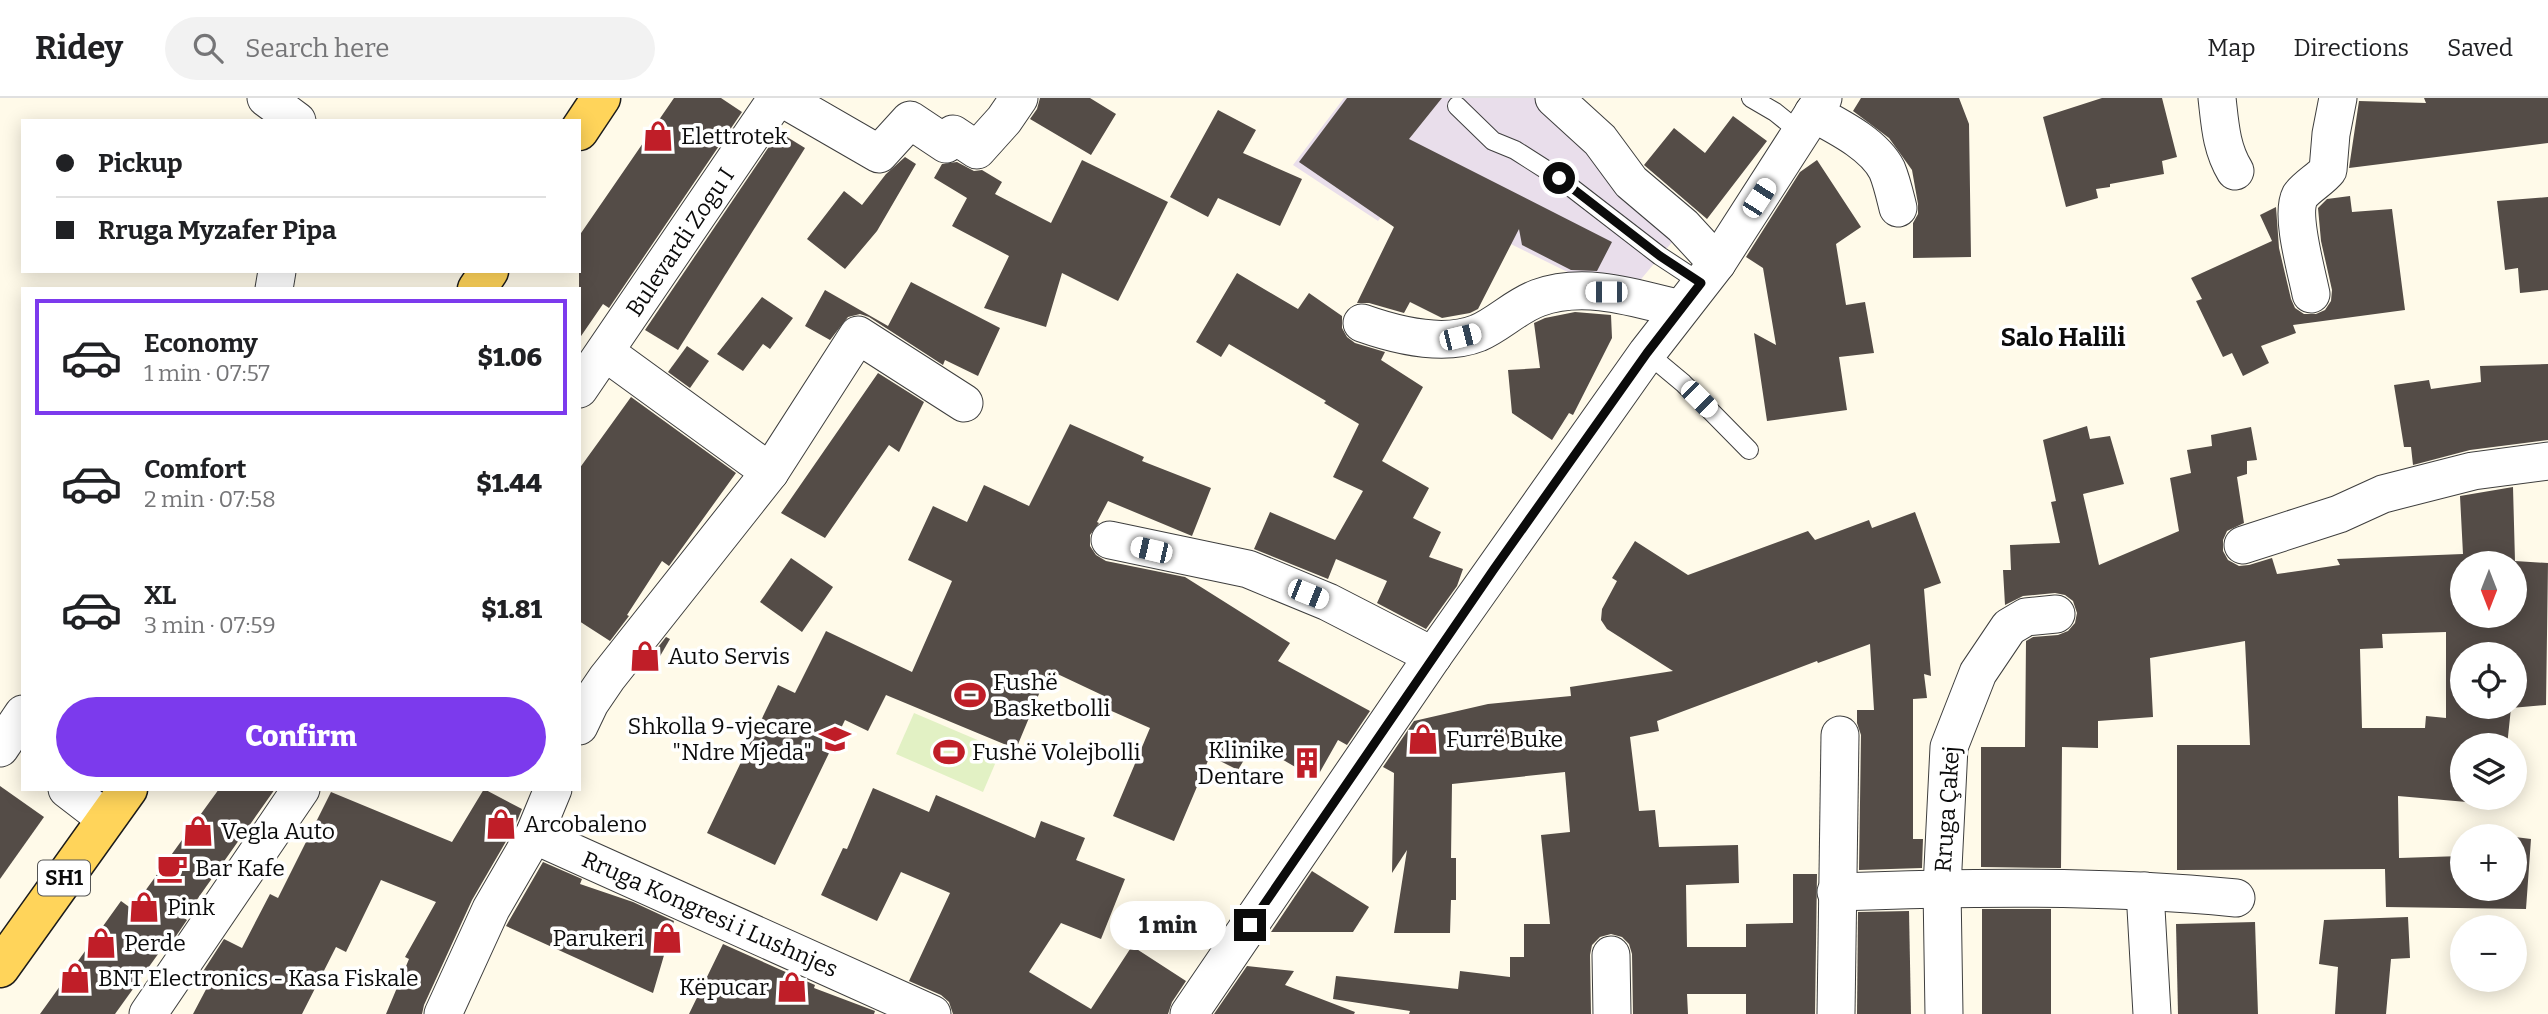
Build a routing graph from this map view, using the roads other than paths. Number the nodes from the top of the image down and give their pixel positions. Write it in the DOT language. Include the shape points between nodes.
graph roads {
  1 [pos="266,98"];
  2 [pos="601,98"];
  3 [pos="780,98"];
  4 [pos="1019,98"];
  5 [pos="1554,98"];
  6 [pos="1751,98"];
  7 [pos="2217,98"];
  8 [pos="2338,98"];
  9 [pos="1457,106"];
  10 [pos="1812,114"];
  11 [pos="295,119"];
  12 [pos="581,128"];
  13 [pos="2235,171"];
  14 [pos="1898,208"];
  15 [pos="1699,285"];
  16 [pos="2311,294"];
  17 [pos="1362,323"];
  18 [pos="605,352"];
  19 [pos="1647,353"];
  20 [pos="581,386"];
  21 [pos="964,403"];
  22 [pos="1749,450"];
  23 [pos="2548,461"];
  24 [pos="770,472"];
  25 [pos="1110,540"];
  26 [pos="2243,545"];
  27 [pos="2056,614"];
  28 [pos="1433,656"];
  29 [pos="583,708"];
  30 [pos="1840,736"];
  31 [pos="74,791"];
  32 [pos="300,791"];
  33 [pos="552,791"];
  34 [pos="117,804"];
  35 [pos="534,835"];
  36 [pos="1942,888"];
  37 [pos="2145,891"];
  38 [pos="1836,892"];
  39 [pos="2236,898"];
  40 [pos="1611,955"];
  41 [pos="0,968"];
  42 [pos="148,1014"];
  43 [pos="443,1014"];
  44 [pos="932,1014"];
  45 [pos="1189,1014"];
  46 [pos="1612,1014"];
  47 [pos="1836,1014"];
  48 [pos="1944,1014"];
  49 [pos="2152,1014"];
  1 -- 11 [label="street"];
  2 -- 12 [label="main road"];
  3 -- 4 [label="street, Bulevardi Zogu I" via="878,154 911,120 946,144 953,134 976,150"];
  3 -- 18 [label="street, Bulevardi Zogu I"];
  5 -- 15 [label="street" via="1600,140 1630,182 1683,226"];
  6 -- 10 [label="lane" via="1775,112"];
  7 -- 13 [label="street" via="2221,137"];
  8 -- 16 [label="street" via="2328,170 2300,197 2299,235"];
  9 -- 15 [label="lane" via="1493,141 1559,178"];
  10 -- 14 [label="street" via="1863,143 1886,169"];
  10 -- 15 [label="street"];
  15 -- 17 [label="street" via="1567,292 1538,298 1476,333 1460,337 1413,337"];
  15 -- 19 [label="street"];
  18 -- 20 [label="street, Bulevardi Zogu I"];
  18 -- 24 [label="street"];
  19 -- 22 [label="lane"];
  19 -- 28 [label="street"];
  21 -- 24 [label="street" via="858,335"];
  23 -- 26 [label="street" via="2473,471 2384,494 2339,514"];
  24 -- 29 [label="street"];
  25 -- 28 [label="street" via="1248,569 1328,602"];
  27 -- 36 [label="street, Rruga Çakej" via="2026,617 2008,627 1978,673 1949,747"];
  28 -- 45 [label="street"];
  30 -- 38 [label="street"];
  31 -- 34 [label="street"];
  32 -- 42 [label="street"];
  33 -- 35 [label="street"];
  34 -- 41 [label="main road, SH1"];
  35 -- 43 [label="street" via="491,909"];
  35 -- 44 [label="street, Rruga Kongresi i Lushnjes"];
  36 -- 37 [label="street, Rruga Çakej"];
  36 -- 38 [label="street, Rruga Çakej"];
  36 -- 48 [label="street, Rruga Çakej"];
  37 -- 39 [label="street, Rruga Çakej"];
  37 -- 49 [label="street"];
  38 -- 47 [label="street"];
  40 -- 46 [label="street"];
}
